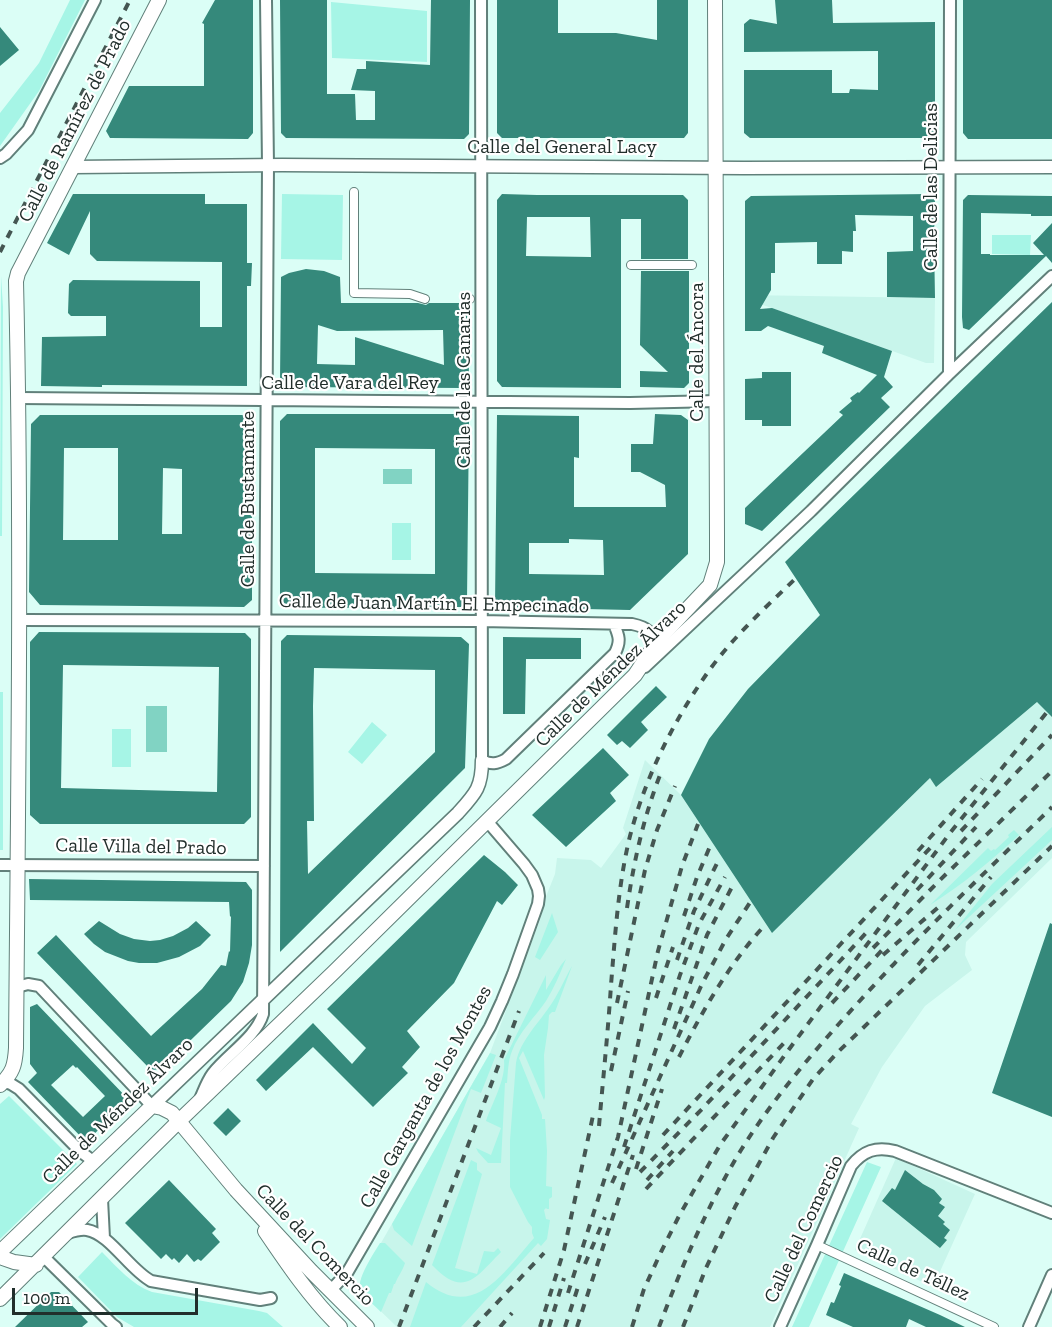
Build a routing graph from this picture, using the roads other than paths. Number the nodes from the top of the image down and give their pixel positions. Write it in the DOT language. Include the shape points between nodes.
graph roads {
  1 [pos="95,0"];
  2 [pos="159,0"];
  3 [pos="266,0"];
  4 [pos="481,0"];
  5 [pos="715,0"];
  6 [pos="950,0"];
  7 [pos="0,158"];
  8 [pos="268,165"];
  9 [pos="482,166"];
  10 [pos="72,167"];
  11 [pos="716,167"];
  12 [pos="949,167"];
  13 [pos="1052,167"];
  14 [pos="354,192"];
  15 [pos="631,265"];
  16 [pos="692,265"];
  17 [pos="1052,276"];
  18 [pos="425,299"];
  19 [pos="949,374"];
  20 [pos="18,398"];
  21 [pos="267,400"];
  22 [pos="482,401"];
  23 [pos="717,401"];
  24 [pos="19,620"];
  25 [pos="265,621"];
  26 [pos="482,621"];
  27 [pos="614,624"];
  28 [pos="653,648"];
  29 [pos="635,675"];
  30 [pos="482,760"];
  31 [pos="487,821"];
  32 [pos="17,864"];
  33 [pos="0,865"];
  34 [pos="264,866"];
  35 [pos="17,987"];
  36 [pos="264,999"];
  37 [pos="2,1083"];
  38 [pos="199,1102"];
  39 [pos="152,1106"];
  40 [pos="179,1121"];
  41 [pos="93,1161"];
  42 [pos="236,1190"];
  43 [pos="102,1199"];
  44 [pos="1052,1213"];
  45 [pos="68,1233"];
  46 [pos="104,1238"];
  47 [pos="817,1245"];
  48 [pos="0,1254"];
  49 [pos="40,1261"];
  50 [pos="1052,1275"];
  51 [pos="330,1291"];
  52 [pos="271,1298"];
  53 [pos="0,1299"];
  54 [pos="116,1327"];
  55 [pos="340,1327"];
  56 [pos="367,1327"];
  57 [pos="780,1327"];
  58 [pos="994,1327"];
  59 [pos="1029,1327"];
  1 -- 7 [label="street" via="28,130"];
  2 -- 10 [label="main road, Calle de Ramírez de Prado"];
  3 -- 8 [label="street, Calle de Bustamante"];
  4 -- 9 [label="street, Calle de las Canarias"];
  5 -- 11 [label="main road, Calle del Áncora"];
  6 -- 12 [label="street, Calle de las Delicias"];
  8 -- 9 [label="street, Calle del General Lacy"];
  8 -- 10 [label="street, Calle del General Lacy"];
  8 -- 21 [label="street, Calle de Bustamante"];
  9 -- 11 [label="street, Calle del General Lacy"];
  9 -- 22 [label="street, Calle de las Canarias"];
  10 -- 20 [label="main road, Calle de Ramírez de Prado" via="16,281"];
  11 -- 12 [label="street, Calle del General Lacy"];
  11 -- 23 [label="main road, Calle del Áncora"];
  12 -- 13 [label="street, Calle del General Lacy"];
  12 -- 19 [label="street, Calle de las Delicias"];
  14 -- 18 [label="street" via="354,293 410,294"];
  15 -- 16 [label="street"];
  17 -- 19 [label="street, Calle de Méndez Álvaro"];
  19 -- 29 [label="street, Calle de Méndez Álvaro" via="804,519"];
  20 -- 21 [label="street, Calle de Vara del Rey"];
  20 -- 24 [label="main road, Calle de Ramírez de Prado"];
  21 -- 22 [label="street, Calle de Vara del Rey"];
  21 -- 25 [label="street, Calle de Bustamante"];
  22 -- 23 [label="street, Calle de Vara del Rey"];
  22 -- 26 [label="street, Calle de las Canarias"];
  23 -- 28 [label="main road, Calle del Áncora" via="715,573 704,593"];
  24 -- 25 [label="street, Calle de Juan Martín El Empecinado"];
  24 -- 32 [label="main road, Calle de Ramírez de Prado"];
  25 -- 26 [label="street, Calle de Juan Martín El Empecinado"];
  25 -- 34 [label="street, Calle de Bustamante"];
  26 -- 27 [label="street, Calle de Juan Martín El Empecinado"];
  26 -- 30 [label="street, Calle de las Canarias"];
  27 -- 28 [label="street, Calle de Juan Martín El Empecinado" via="642,626 653,639"];
  27 -- 30 [label="street, Calle de Méndez Álvaro" via="619,640 615,653 506,759 493,764"];
  28 -- 29 [label="main road, Calle del Áncora"];
  29 -- 31 [label="main road, Calle de Méndez Álvaro"];
  30 -- 36 [label="street, Calle de Méndez Álvaro" via="475,795"];
  31 -- 38 [label="main road, Calle de Méndez Álvaro"];
  31 -- 51 [label="street, Calle Garganta de los Montes" via="532,875 538,889 538,904 489,1027 347,1273"];
  32 -- 33 [label="street, Calle Villa del Prado"];
  32 -- 34 [label="street, Calle Villa del Prado"];
  32 -- 35 [label="main road, Calle de Ramírez de Prado"];
  34 -- 36 [label="street, Calle de Bustamante"];
  35 -- 37 [label="main road, Calle de Ramírez de Prado" via="16,1056 13,1070"];
  35 -- 39 [label="street" via="39,986"];
  36 -- 38 [label="street, Calle de Méndez Álvaro" via="260,1022 212,1074"];
  36 -- 39 [label="street, Calle de Méndez Álvaro"];
  37 -- 41 [label="street" via="18,1089"];
  38 -- 40 [label="main road, Calle de Méndez Álvaro"];
  39 -- 40 [label="main road, Calle del Comercio" via="172,1113"];
  39 -- 41 [label="main road, Calle de Méndez Álvaro"];
  40 -- 42 [label="main road, Calle del Comercio"];
  40 -- 43 [label="main road, Calle de Méndez Álvaro"];
  41 -- 48 [label="main road, Calle de Méndez Álvaro"];
  42 -- 51 [label="main road, Calle del Comercio"];
  42 -- 55 [label="main road, Calle del Comercio" via="298,1278"];
  43 -- 45 [label="main road, Calle de Méndez Álvaro"];
  43 -- 46 [label="street"];
  44 -- 47 [label="street, Calle del Comercio" via="895,1151 877,1149 858,1157 850,1166"];
  45 -- 46 [label="street" via="86,1230"];
  45 -- 49 [label="main road, Calle de Méndez Álvaro"];
  46 -- 52 [label="street" via="151,1281 260,1300"];
  47 -- 57 [label="street, Calle del Comercio"];
  47 -- 58 [label="street, Calle de Téllez"];
  48 -- 49 [label="main road" via="14,1262"];
  49 -- 53 [label="main road, Calle de Méndez Álvaro"];
  49 -- 54 [label="street"];
  50 -- 59 [label="street"];
  51 -- 56 [label="main road, Calle del Comercio"];
}
